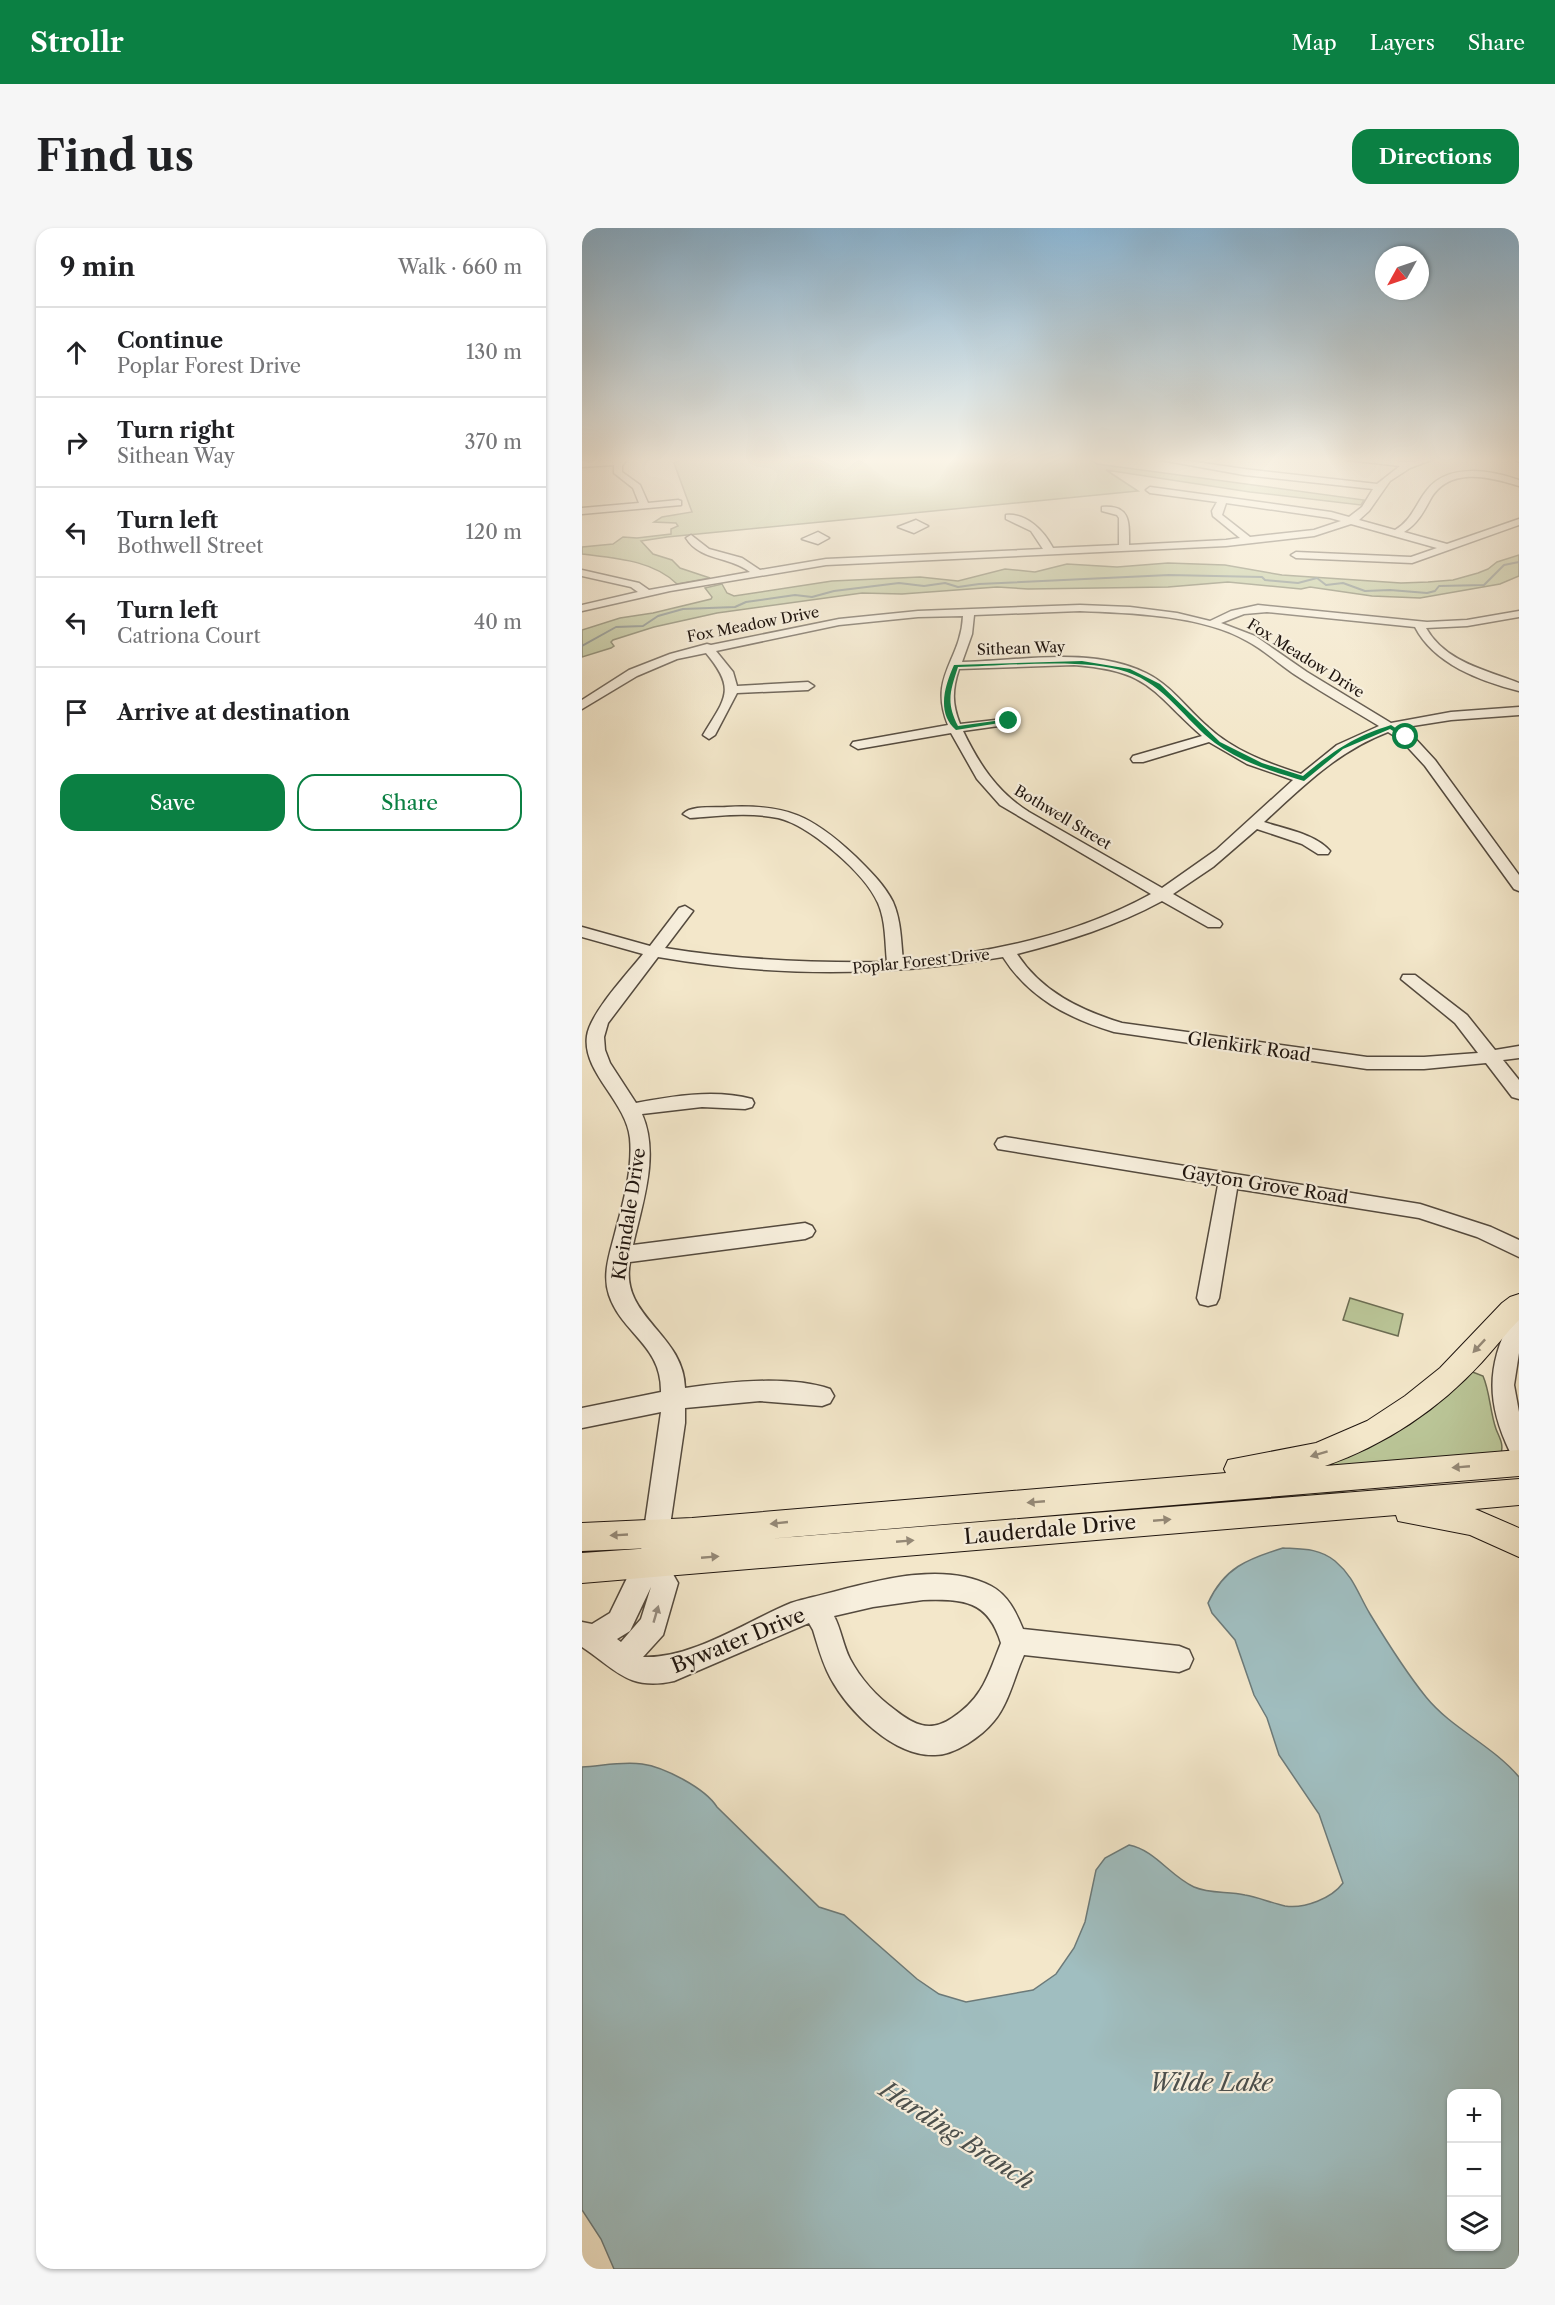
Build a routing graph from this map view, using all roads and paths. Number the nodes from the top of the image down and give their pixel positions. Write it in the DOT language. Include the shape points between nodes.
graph roads {
  1 [pos="713,552"];
  2 [pos="832,552"];
  3 [pos="930,552"];
  4 [pos="1045,552"];
  5 [pos="1436,552"];
  6 [pos="1296,555"];
  7 [pos="931,558"];
  8 [pos="841,561"];
  9 [pos="582,573"];
  10 [pos="758,573"];
  11 [pos="646,593"];
  12 [pos="582,608"];
  13 [pos="969,612"];
  14 [pos="1519,614"];
  15 [pos="1212,624"];
  16 [pos="1419,625"];
  17 [pos="707,647"];
  18 [pos="956,666"];
  19 [pos="808,686"];
  20 [pos="1519,687"];
  21 [pos="732,690"];
  22 [pos="588,696"];
  23 [pos="582,705"];
  24 [pos="1519,711"];
  25 [pos="1009,721"];
  26 [pos="1391,727"];
  27 [pos="956,728"];
  28 [pos="709,735"];
  29 [pos="1211,737"];
  30 [pos="858,745"];
  31 [pos="1138,759"];
  32 [pos="1304,779"];
  33 [pos="690,814"];
  34 [pos="1255,824"];
  35 [pos="1323,851"];
  36 [pos="1519,886"];
  37 [pos="1162,894"];
  38 [pos="685,911"];
  39 [pos="1214,924"];
  40 [pos="582,932"];
  41 [pos="654,951"];
  42 [pos="1007,951"];
  43 [pos="895,966"];
  44 [pos="1409,979"];
  45 [pos="1519,1052"];
  46 [pos="1492,1057"];
  47 [pos="1519,1092"];
  48 [pos="745,1103"];
  49 [pos="631,1110"];
  50 [pos="1005,1144"];
  51 [pos="1229,1179"];
  52 [pos="805,1231"];
  53 [pos="1519,1249"];
  54 [pos="620,1255"];
  55 [pos="1208,1298"];
  56 [pos="1519,1304"];
  57 [pos="1519,1326"];
  58 [pos="822,1396"];
  59 [pos="674,1400"];
  60 [pos="582,1418"];
  61 [pos="1519,1445"];
  62 [pos="1519,1463"];
  63 [pos="1519,1492"];
  64 [pos="1075,1498"];
  65 [pos="1364,1504"];
  66 [pos="582,1538"];
  67 [pos="1519,1543"];
  68 [pos="654,1548"];
  69 [pos="582,1568"];
  70 [pos="813,1610"];
  71 [pos="588,1636"];
  72 [pos="1015,1644"];
  73 [pos="624,1659"];
  74 [pos="1179,1659"];
  1 -- 10 [label="street" via="739,560"];
  2 -- 8 [label="street"];
  3 -- 7 [label="street"];
  4 -- 7 [label="street"];
  5 -- 6 [label="street" via="1412,560"];
  7 -- 8 [label="street"];
  8 -- 10 [label="street"];
  9 -- 11 [label="street" via="635,585"];
  10 -- 11 [label="street"];
  11 -- 12 [label="street"];
  13 -- 15 [label="street, Fox Meadow Drive" via="1110,609 1160,613"];
  13 -- 17 [label="street, Fox Meadow Drive" via="855,620"];
  13 -- 18 [label="street, Bothwell Street" via="969,628"];
  14 -- 16 [label="street" via="1467,623"];
  15 -- 16 [label="street" via="1234,612 1267,608"];
  15 -- 26 [label="street, Fox Meadow Drive" via="1251,638"];
  16 -- 20 [label="street" via="1426,641 1445,657"];
  17 -- 21 [label="street" via="728,672"];
  17 -- 22 [label="street, Fox Meadow Drive" via="645,667"];
  18 -- 27 [label="street, Bothwell Street" via="946,696"];
  18 -- 29 [label="street, Sithean Way" via="1082,662 1128,670 1158,685"];
  19 -- 21 [label="street"];
  21 -- 28 [label="street"];
  22 -- 23 [label="street, Fox Meadow Drive"];
  24 -- 26 [label="street, Poplar Forest Drive" via="1444,717"];
  25 -- 27 [label="street"];
  26 -- 32 [label="street, Poplar Forest Drive" via="1341,748"];
  26 -- 36 [label="street, Fox Meadow Drive" via="1425,756"];
  27 -- 30 [label="street"];
  27 -- 37 [label="street, Bothwell Street" via="983,778 1005,802"];
  29 -- 31 [label="street"];
  29 -- 32 [label="street, Sithean Way" via="1246,758"];
  32 -- 34 [label="street, Poplar Forest Drive"];
  33 -- 43 [label="street" via="774,813 819,832 882,894 891,914"];
  34 -- 35 [label="street" via="1307,841"];
  34 -- 37 [label="street, Poplar Forest Drive" via="1209,864"];
  37 -- 39 [label="street, Bothwell Street"];
  37 -- 42 [label="street, Poplar Forest Drive" via="1079,931"];
  38 -- 41 [label="street, Kleindale Drive"];
  40 -- 41 [label="street, Poplar Forest Drive"];
  41 -- 43 [label="street, Poplar Forest Drive" via="770,967"];
  41 -- 49 [label="street, Kleindale Drive" via="599,1022 592,1041 598,1062"];
  42 -- 43 [label="street, Poplar Forest Drive"];
  42 -- 46 [label="street, Glenkirk Road" via="1026,980 1050,999 1120,1028 1367,1062 1428,1064"];
  44 -- 46 [label="street" via="1461,1019"];
  45 -- 46 [label="street, Glenkirk Road"];
  46 -- 47 [label="street"];
  48 -- 49 [label="street" via="699,1099"];
  49 -- 54 [label="street, Kleindale Drive" via="641,1142 640,1156"];
  50 -- 51 [label="street, Gayton Grove Road"];
  51 -- 53 [label="street, Gayton Grove Road" via="1420,1211 1474,1228"];
  51 -- 55 [label="street"];
  52 -- 54 [label="street"];
  54 -- 59 [label="street, Kleindale Drive" via="616,1277 620,1295 668,1360 674,1379"];
  56 -- 64 [label="main road, one-way" via="1437,1387 1386,1423 1347,1444 1280,1464 1198,1474"];
  57 -- 61 [label="street" via="1506,1355 1501,1384 1505,1409"];
  58 -- 59 [label="street" via="743,1390"];
  59 -- 60 [label="street"];
  59 -- 68 [label="street, Kleindale Drive"];
  62 -- 64 [label="main road, Lauderdale Drive, one-way"];
  63 -- 65 [label="main road, Lauderdale Drive"];
  64 -- 68 [label="main road, Lauderdale Drive, one-way"];
  65 -- 67 [label="main road" via="1473,1522"];
  68 -- 65 [label="main road, Lauderdale Drive, one-way"];
  68 -- 66 [label="main road, Lauderdale Drive, one-way"];
  68 -- 69 [label="main road, Lauderdale Drive"];
  68 -- 71 [label="street, Kleindale Drive" via="620,1622"];
  73 -- 68 [label="street, one-way" via="652,1626 665,1583"];
  70 -- 72 [label="street" via="854,1597 912,1589 966,1589 981,1594 1006,1618"];
  70 -- 72 [label="street, Bywater Drive" via="821,1617 838,1666 863,1699 889,1726 934,1741 950,1737 972,1723 987,1707"];
  70 -- 73 [label="street, Bywater Drive" via="800,1612 665,1671 641,1670"];
  71 -- 73 [label="street, Bywater Drive"];
  72 -- 74 [label="street"];
}
